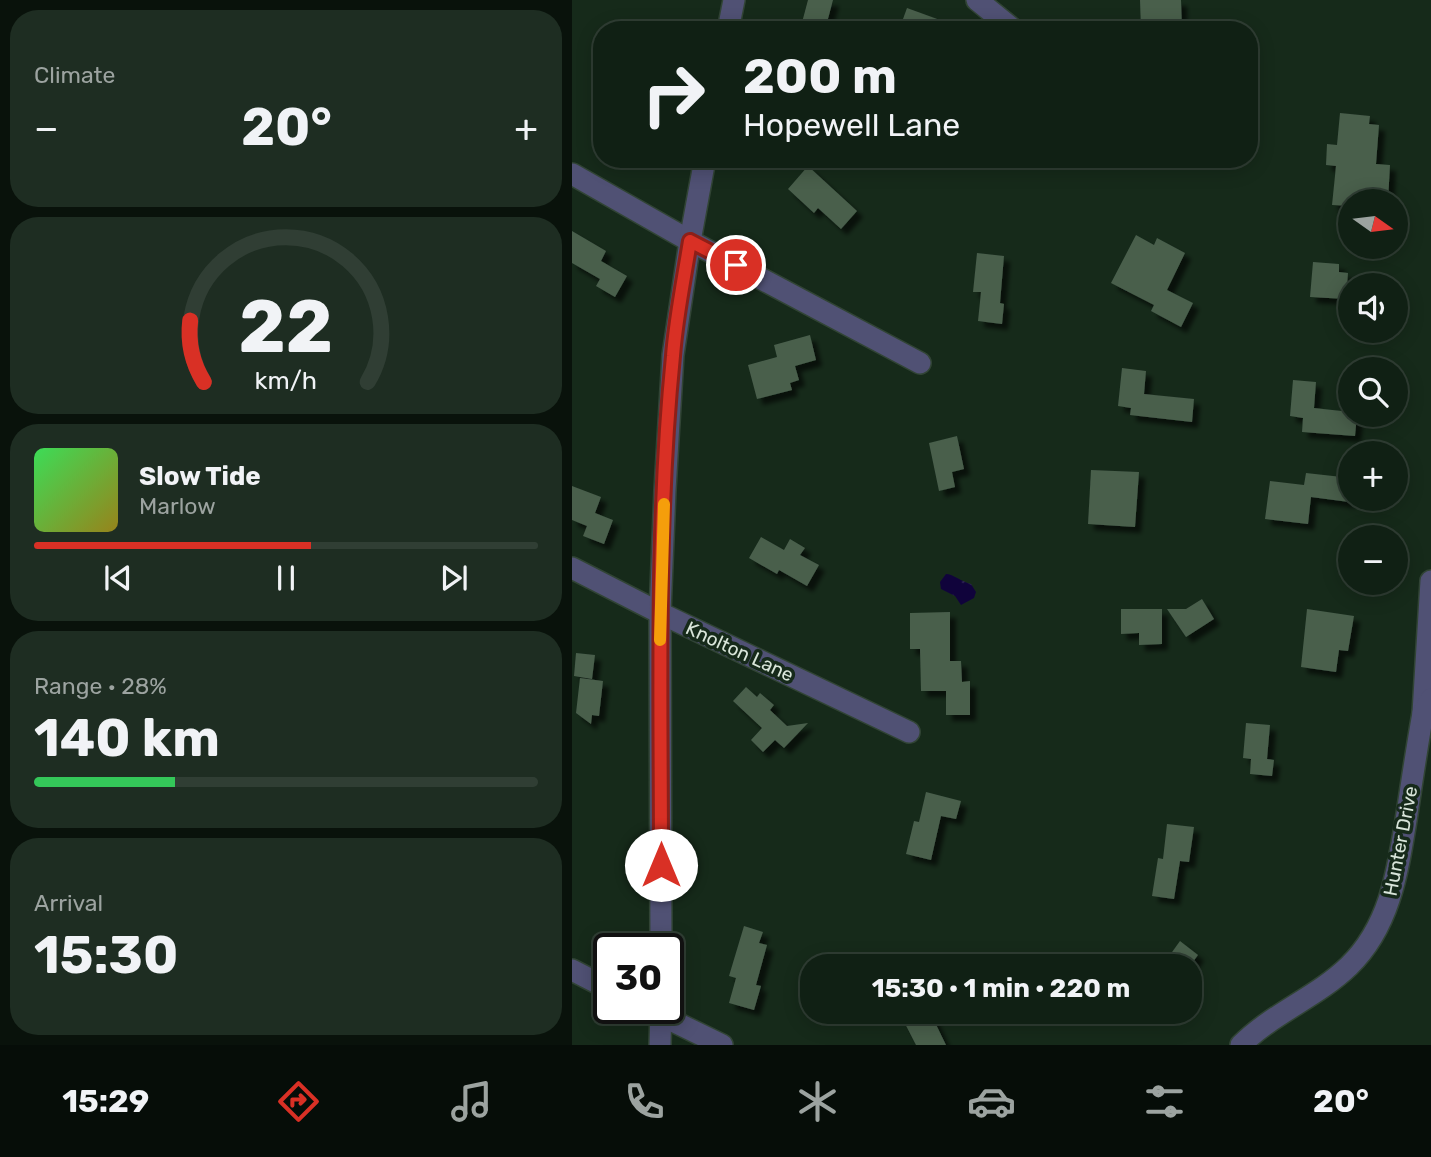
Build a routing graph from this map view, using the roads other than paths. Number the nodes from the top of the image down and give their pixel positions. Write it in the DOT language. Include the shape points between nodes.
graph roads {
  1 [pos="734,0"];
  2 [pos="977,0"];
  3 [pos="730,21"];
  4 [pos="1003,21"];
  5 [pos="704,168"];
  6 [pos="572,174"];
  7 [pos="690,241"];
  8 [pos="920,363"];
  9 [pos="572,568"];
  10 [pos="1431,581"];
  11 [pos="660,613"];
  12 [pos="1427,706"];
  13 [pos="909,732"];
  14 [pos="661,933"];
  15 [pos="572,970"];
  16 [pos="593,981"];
  17 [pos="658,1024"];
  18 [pos="681,1024"];
  19 [pos="660,1045"];
  20 [pos="721,1045"];
  21 [pos="1242,1045"];
  1 -- 3 [label="street"];
  2 -- 4 [label="street"];
  5 -- 7 [label="street"];
  6 -- 7 [label="street"];
  7 -- 8 [label="street"];
  7 -- 11 [label="street" via="673,355"];
  9 -- 11 [label="street, Knolton Lane"];
  10 -- 12 [label="street, Hunter Drive"];
  11 -- 13 [label="street, Knolton Lane"];
  11 -- 14 [label="street"];
  12 -- 21 [label="street, Hunter Drive" via="1397,877 1383,915 1350,964"];
  15 -- 16 [label="street"];
  17 -- 19 [label="street"];
  18 -- 20 [label="street"];
}
